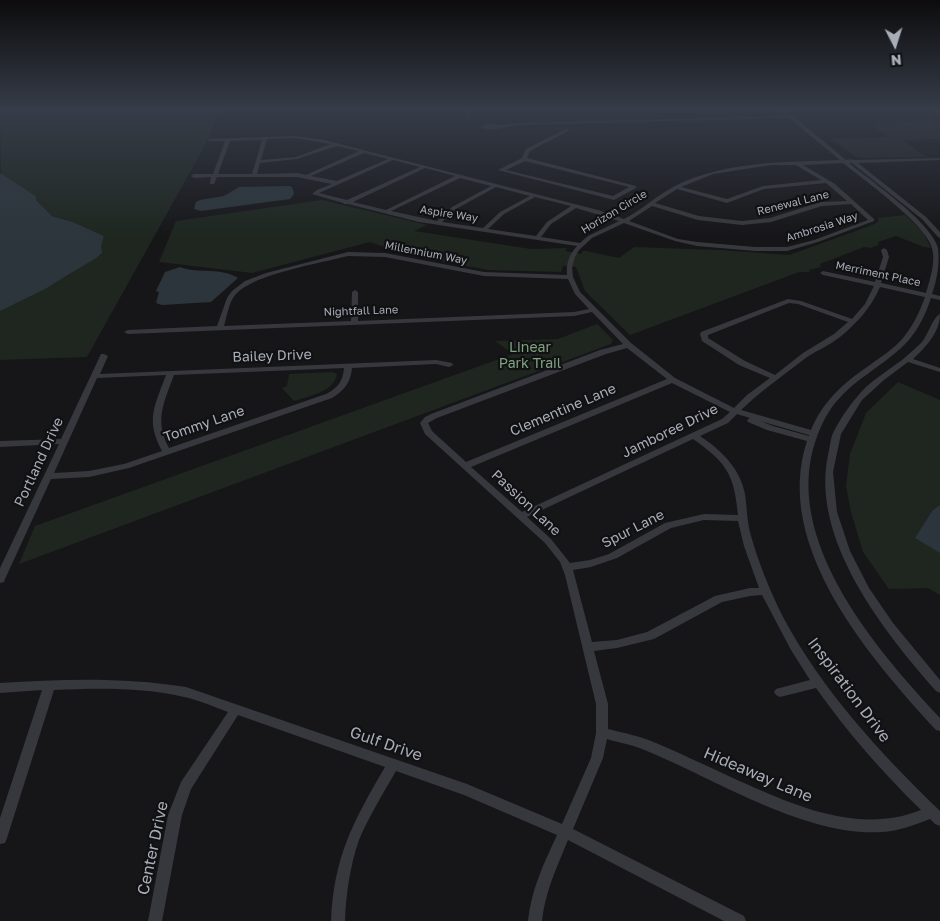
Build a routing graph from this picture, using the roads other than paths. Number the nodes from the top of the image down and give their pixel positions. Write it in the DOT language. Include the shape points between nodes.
graph roads {
  1 [pos="223,153"];
  2 [pos="260,153"];
  3 [pos="316,153"];
  4 [pos="360,153"];
  5 [pos="371,153"];
  6 [pos="527,153"];
  7 [pos="833,153"];
  8 [pos="843,153"];
  9 [pos="940,158"];
  10 [pos="392,159"];
  11 [pos="524,159"];
  12 [pos="853,161"];
  13 [pos="258,162"];
  14 [pos="844,162"];
  15 [pos="797,163"];
  16 [pos="424,167"];
  17 [pos="552,167"];
  18 [pos="544,171"];
  19 [pos="537,174"];
  20 [pos="215,175"];
  21 [pos="194,176"];
  22 [pos="254,176"];
  23 [pos="308,176"];
  24 [pos="459,176"];
  25 [pos="592,176"];
  26 [pos="531,178"];
  27 [pos="585,180"];
  28 [pos="827,181"];
  29 [pos="212,183"];
  30 [pos="337,183"];
  31 [pos="578,184"];
  32 [pos="496,185"];
  33 [pos="676,187"];
  34 [pos="571,188"];
  35 [pos="315,194"];
  36 [pos="535,195"];
  37 [pos="852,202"];
  38 [pos="346,203"];
  39 [pos="651,204"];
  40 [pos="575,206"];
  41 [pos="385,212"];
  42 [pos="625,221"];
  43 [pos="438,223"];
  44 [pos="484,229"];
  45 [pos="940,236"];
  46 [pos="538,237"];
  47 [pos="581,245"];
  48 [pos="884,250"];
  49 [pos="574,253"];
  50 [pos="570,266"];
  51 [pos="823,273"];
  52 [pos="570,277"];
  53 [pos="877,285"];
  54 [pos="355,292"];
  55 [pos="929,295"];
  56 [pos="940,298"];
  57 [pos="594,310"];
  58 [pos="940,316"];
  59 [pos="854,322"];
  60 [pos="354,323"];
  61 [pos="220,328"];
  62 [pos="128,332"];
  63 [pos="628,344"];
  64 [pos="104,356"];
  65 [pos="909,360"];
  66 [pos="449,365"];
  67 [pos="348,366"];
  68 [pos="940,370"];
  69 [pos="171,373"];
  70 [pos="95,376"];
  71 [pos="775,378"];
  72 [pos="672,380"];
  73 [pos="735,411"];
  74 [pos="694,436"];
  75 [pos="813,437"];
  76 [pos="65,441"];
  77 [pos="0,444"];
  78 [pos="166,451"];
  79 [pos="466,466"];
  80 [pos="48,476"];
  81 [pos="520,516"];
  82 [pos="742,518"];
  83 [pos="567,568"];
  84 [pos="0,579"];
  85 [pos="766,591"];
  86 [pos="588,647"];
  87 [pos="819,682"];
  88 [pos="50,685"];
  89 [pos="0,688"];
  90 [pos="940,688"];
  91 [pos="780,692"];
  92 [pos="236,709"];
  93 [pos="940,726"];
  94 [pos="602,733"];
  95 [pos="393,765"];
  96 [pos="936,816"];
  97 [pos="564,831"];
  98 [pos="0,838"];
  99 [pos="155,921"];
  100 [pos="338,921"];
  101 [pos="535,921"];
  102 [pos="739,921"];
  1 -- 20 [label="street"];
  2 -- 13 [label="street"];
  3 -- 13 [label="street" via="288,160"];
  4 -- 23 [label="street"];
  5 -- 10 [label="street"];
  6 -- 11 [label="street"];
  7 -- 14 [label="street"];
  8 -- 12 [label="street"];
  9 -- 12 [label="street, Horizon Circle"];
  10 -- 16 [label="street"];
  10 -- 30 [label="street"];
  11 -- 17 [label="street"];
  11 -- 26 [label="street" via="502,170"];
  12 -- 14 [label="street, Horizon Circle"];
  12 -- 45 [label="street" via="924,218"];
  13 -- 22 [label="street"];
  14 -- 15 [label="street, Horizon Circle"];
  14 -- 55 [label="street" via="918,222 929,235 937,250"];
  15 -- 28 [label="street, Ambrosia Way"];
  15 -- 33 [label="street, Horizon Circle" via="720,171"];
  16 -- 24 [label="street"];
  16 -- 38 [label="street"];
  17 -- 18 [label="street"];
  17 -- 25 [label="street"];
  19 -- 26 [label="street"];
  20 -- 21 [label="street"];
  20 -- 22 [label="street"];
  20 -- 29 [label="street"];
  22 -- 23 [label="street"];
  23 -- 30 [label="street"];
  24 -- 32 [label="street"];
  24 -- 41 [label="street"];
  25 -- 27 [label="street"];
  25 -- 34 [label="street" via="634,187 614,198"];
  26 -- 34 [label="street"];
  28 -- 33 [label="street" via="763,188 727,201"];
  28 -- 37 [label="street, Ambrosia Way"];
  30 -- 35 [label="street"];
  31 -- 34 [label="street"];
  32 -- 36 [label="street"];
  32 -- 43 [label="street" via="454,208"];
  33 -- 39 [label="street, Horizon Circle"];
  35 -- 38 [label="street, Aspire Way"];
  36 -- 40 [label="street"];
  36 -- 44 [label="street" via="502,213"];
  37 -- 39 [label="street, Renewal Lane" via="821,204 771,220 742,223 698,218"];
  37 -- 42 [label="street, Ambrosia Way" via="872,221 782,249 692,243"];
  38 -- 41 [label="street, Aspire Way"];
  39 -- 42 [label="street, Horizon Circle"];
  40 -- 42 [label="street"];
  40 -- 46 [label="street" via="549,222"];
  41 -- 43 [label="street, Aspire Way"];
  42 -- 47 [label="street, Horizon Circle"];
  43 -- 44 [label="street, Aspire Way"];
  44 -- 46 [label="street, Aspire Way"];
  46 -- 47 [label="street, Aspire Way"];
  47 -- 49 [label="street, Horizon Circle"];
  48 -- 53 [label="street, Jamboree Drive" via="886,257"];
  49 -- 50 [label="street, Horizon Circle"];
  50 -- 52 [label="street, Horizon Circle"];
  51 -- 53 [label="street, Merriment Place"];
  52 -- 57 [label="street" via="577,293"];
  52 -- 61 [label="street, Millennium Way" via="484,274 392,256 348,254 277,271 247,282 230,298"];
  53 -- 55 [label="street, Merriment Place"];
  53 -- 59 [label="street, Jamboree Drive" via="868,305"];
  54 -- 60 [label="street"];
  55 -- 56 [label="street, Merriment Place"];
  55 -- 75 [label="street" via="911,333 892,353 842,390 823,414"];
  57 -- 60 [label="street, Nightfall Lane" via="574,314"];
  57 -- 63 [label="street"];
  58 -- 65 [label="street" via="929,338"];
  59 -- 71 [label="street, Jamboree Drive"];
  59 -- 71 [label="street" via="788,301 704,334 705,338 736,359"];
  60 -- 61 [label="street, Nightfall Lane"];
  61 -- 62 [label="street, Nightfall Lane"];
  63 -- 72 [label="street"];
  63 -- 79 [label="street, Passion Lane" via="428,419 424,424 426,429"];
  64 -- 70 [label="street, Portland Drive"];
  65 -- 68 [label="street"];
  65 -- 90 [label="street" via="874,384 843,421 830,456 830,497 842,542 862,584 894,634"];
  66 -- 67 [label="street, Bailey Drive" via="436,362"];
  67 -- 69 [label="street, Bailey Drive"];
  67 -- 78 [label="street, Tommy Lane" via="346,383 334,393"];
  69 -- 70 [label="street, Bailey Drive"];
  69 -- 78 [label="street" via="155,422 158,438"];
  70 -- 76 [label="street, Portland Drive"];
  71 -- 73 [label="street, Jamboree Drive"];
  72 -- 73 [label="street"];
  72 -- 79 [label="street, Clementine Lane"];
  73 -- 74 [label="street, Jamboree Drive" via="725,421"];
  73 -- 75 [label="street"];
  74 -- 81 [label="street, Jamboree Drive"];
  74 -- 82 [label="street, Inspiration Drive" via="718,454 733,473 740,493"];
  75 -- 93 [label="street" via="804,476 806,508 808,524 821,559 866,638"];
  76 -- 77 [label="street"];
  76 -- 80 [label="street, Portland Drive"];
  78 -- 80 [label="street, Tommy Lane" via="99,472"];
  79 -- 81 [label="street, Passion Lane"];
  80 -- 84 [label="street, Portland Drive"];
  81 -- 83 [label="street, Passion Lane" via="555,548"];
  82 -- 83 [label="street, Spur Lane" via="704,517 668,525 608,558"];
  82 -- 85 [label="street, Inspiration Drive"];
  83 -- 86 [label="street, Passion Lane"];
  85 -- 86 [label="street" via="719,599 650,636"];
  85 -- 87 [label="street, Inspiration Drive" via="796,649"];
  86 -- 94 [label="street, Passion Lane" via="602,704"];
  87 -- 91 [label="street"];
  87 -- 96 [label="street, Inspiration Drive" via="881,759"];
  88 -- 89 [label="street, Gulf Drive"];
  88 -- 92 [label="street, Gulf Drive" via="90,682 152,686 186,692"];
  88 -- 98 [label="street"];
  92 -- 95 [label="street, Gulf Drive"];
  92 -- 99 [label="street, Center Drive" via="186,786 175,815"];
  94 -- 96 [label="street, Hideaway Lane" via="636,740 790,810 831,822 887,826"];
  94 -- 97 [label="street, Passion Lane" via="597,758"];
  95 -- 97 [label="street, Gulf Drive" via="467,790"];
  95 -- 100 [label="street" via="356,831 339,891"];
  97 -- 101 [label="street" via="543,882"];
  97 -- 102 [label="street, Gulf Drive"];
}
